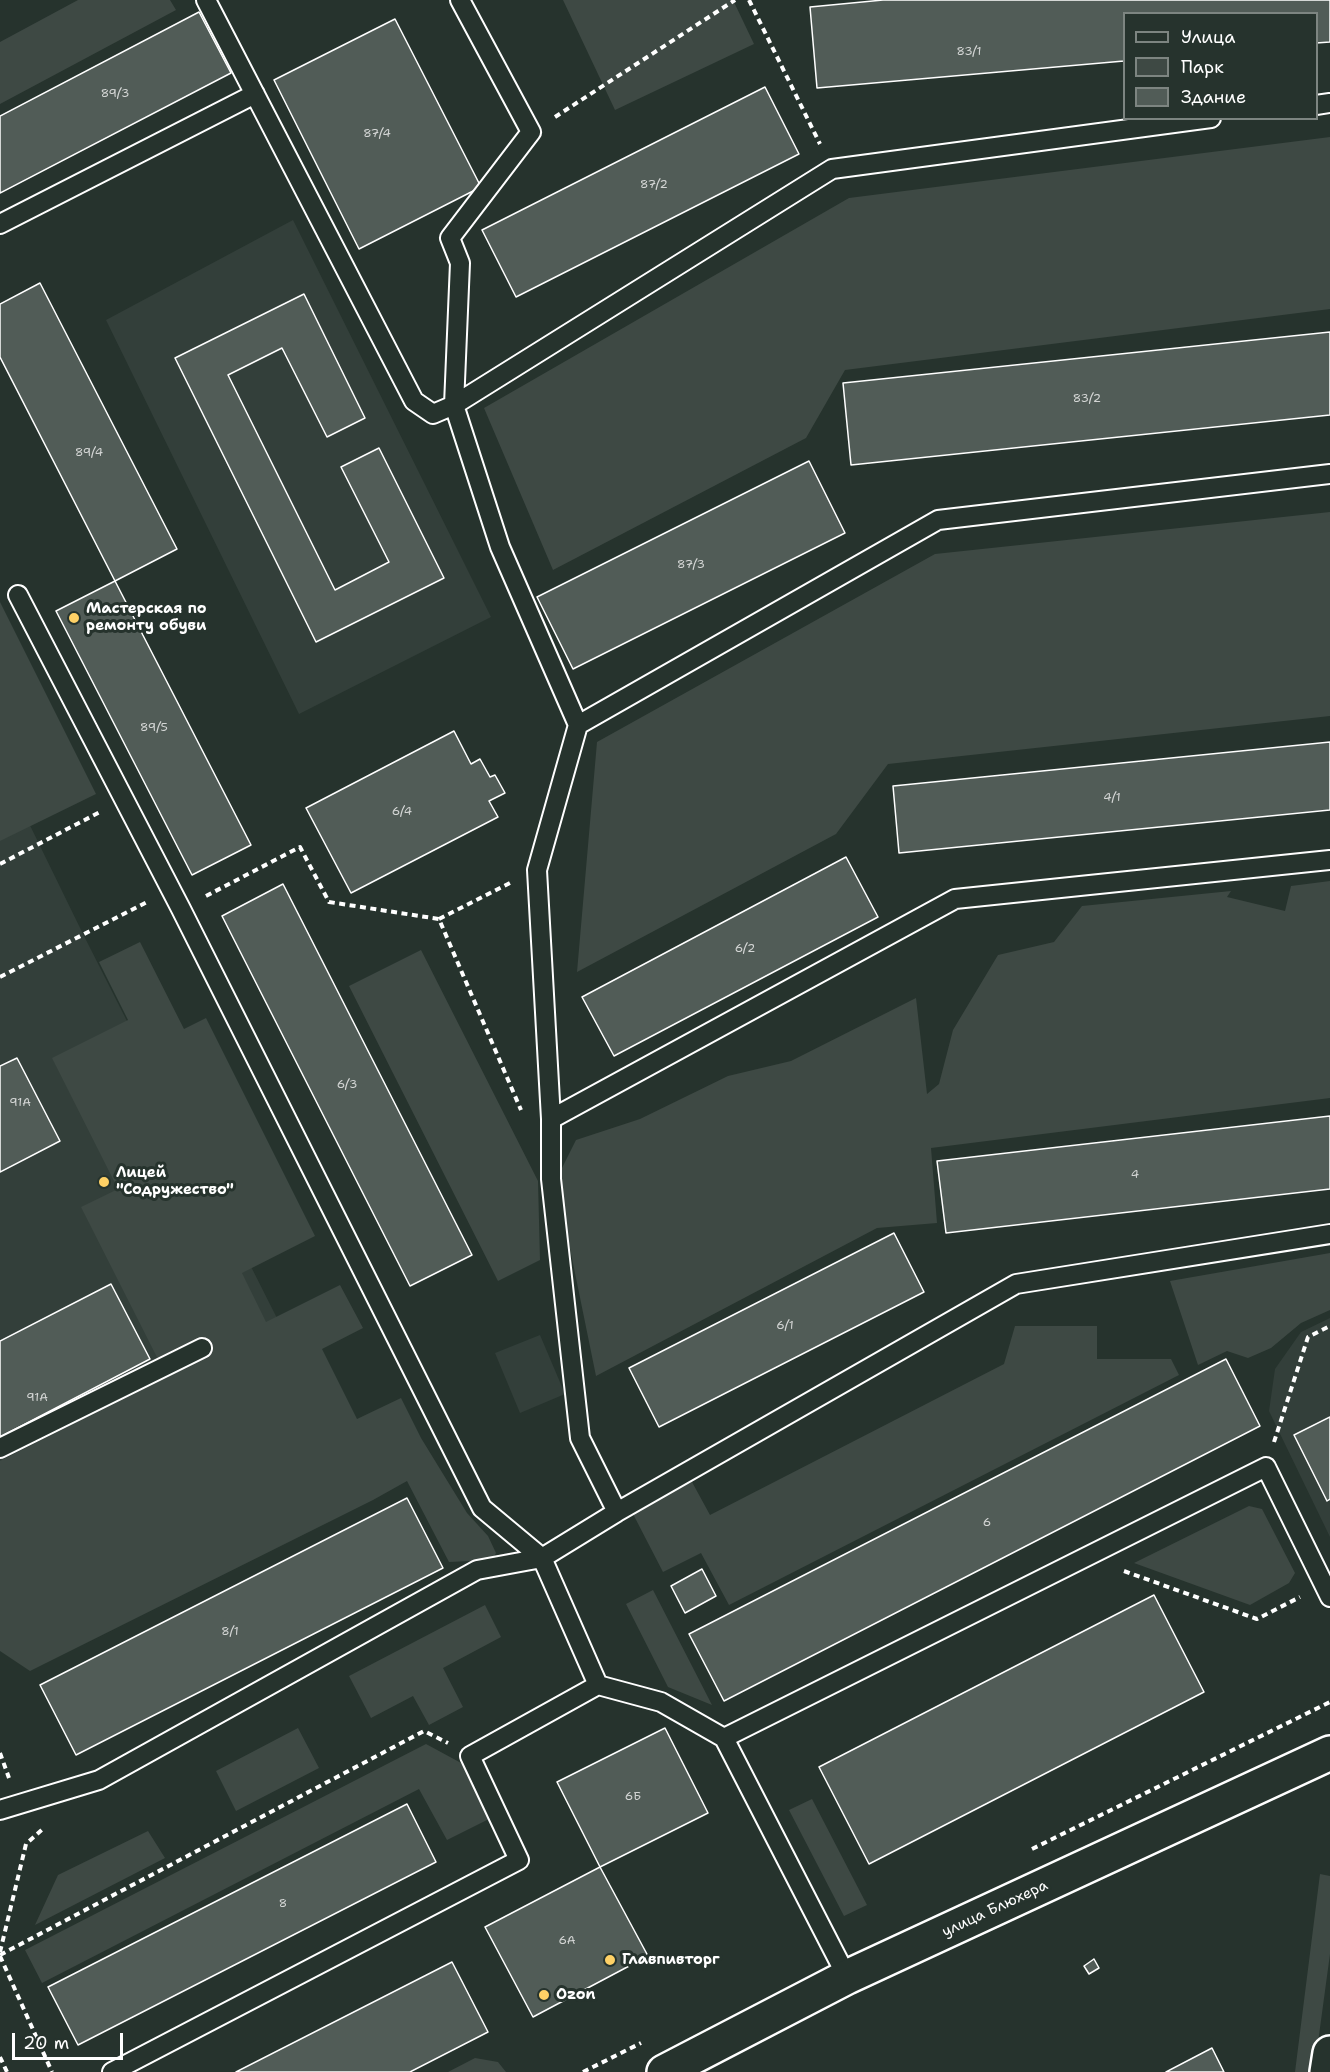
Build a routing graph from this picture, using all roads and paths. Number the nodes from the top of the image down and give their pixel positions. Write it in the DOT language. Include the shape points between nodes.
graph roads {
  1 [pos="206,0"];
  2 [pos="460,0"];
  3 [pos="735,0"];
  4 [pos="750,0"];
  5 [pos="255,94"];
  6 [pos="1196,120"];
  7 [pos="531,132"];
  8 [pos="832,169"];
  9 [pos="0,224"];
  10 [pos="454,405"];
  11 [pos="1330,474"];
  12 [pos="18,595"];
  13 [pos="578,725"];
  14 [pos="125,800"];
  15 [pos="1330,860"];
  16 [pos="0,864"];
  17 [pos="537,870"];
  18 [pos="171,889"];
  19 [pos="181,909"];
  20 [pos="439,919"];
  21 [pos="0,977"];
  22 [pos="523,1114"];
  23 [pos="551,1119"];
  24 [pos="1330,1234"];
  25 [pos="1330,1326"];
  26 [pos="202,1348"];
  27 [pos="0,1448"];
  28 [pos="1266,1467"];
  29 [pos="617,1512"];
  30 [pos="1086,1557"];
  31 [pos="542,1558"];
  32 [pos="1327,1591"];
  33 [pos="598,1685"];
  34 [pos="723,1738"];
  35 [pos="470,1756"];
  36 [pos="1329,1759"];
  37 [pos="0,1810"];
  38 [pos="50,1822"];
  39 [pos="0,1955"];
  40 [pos="847,1977"];
  41 [pos="1330,2053"];
  42 [pos="0,2056"];
  43 [pos="7,2072"];
  44 [pos="52,2072"];
  45 [pos="112,2072"];
  46 [pos="664,2072"];
  47 [pos="1327,2072"];
  1 -- 5 [label="lane"];
  2 -- 7 [label="lane"];
  3 -- 7 [label="path"];
  4 -- 8 [label="path"];
  5 -- 9 [label="lane"];
  5 -- 10 [label="lane" via="414,401 433,414"];
  6 -- 8 [label="lane"];
  7 -- 10 [label="lane" via="450,238 460,263"];
  8 -- 10 [label="lane"];
  10 -- 13 [label="lane" via="500,548"];
  11 -- 13 [label="lane" via="938,520"];
  12 -- 14 [label="lane"];
  13 -- 17 [label="lane"];
  14 -- 16 [label="path"];
  14 -- 18 [label="lane"];
  15 -- 23 [label="lane" via="955,899"];
  17 -- 20 [label="path"];
  17 -- 23 [label="lane"];
  18 -- 19 [label="lane"];
  18 -- 21 [label="path"];
  19 -- 20 [label="path" via="300,847 329,902"];
  19 -- 31 [label="lane" via="482,1508"];
  20 -- 22 [label="path"];
  23 -- 29 [label="lane" via="551,1179 580,1438"];
  24 -- 29 [label="lane" via="1016,1284"];
  25 -- 28 [label="path" via="1308,1337"];
  26 -- 27 [label="lane"];
  28 -- 30 [label="lane"];
  28 -- 32 [label="lane"];
  29 -- 31 [label="lane"];
  30 -- 32 [label="path" via="1257,1619"];
  30 -- 34 [label="lane"];
  31 -- 33 [label="lane"];
  31 -- 37 [label="lane" via="477,1570 99,1780"];
  33 -- 34 [label="lane" via="662,1702"];
  33 -- 35 [label="lane"];
  34 -- 40 [label="lane"];
  35 -- 39 [label="path" via="424,1731"];
  35 -- 45 [label="lane" via="519,1860"];
  36 -- 40 [label="street, улица Блюхера"];
  38 -- 39 [label="path" via="26,1844"];
  39 -- 44 [label="path"];
  40 -- 46 [label="street, улица Блюхера"];
  41 -- 47 [label="street"];
  42 -- 43 [label="path"];
}
